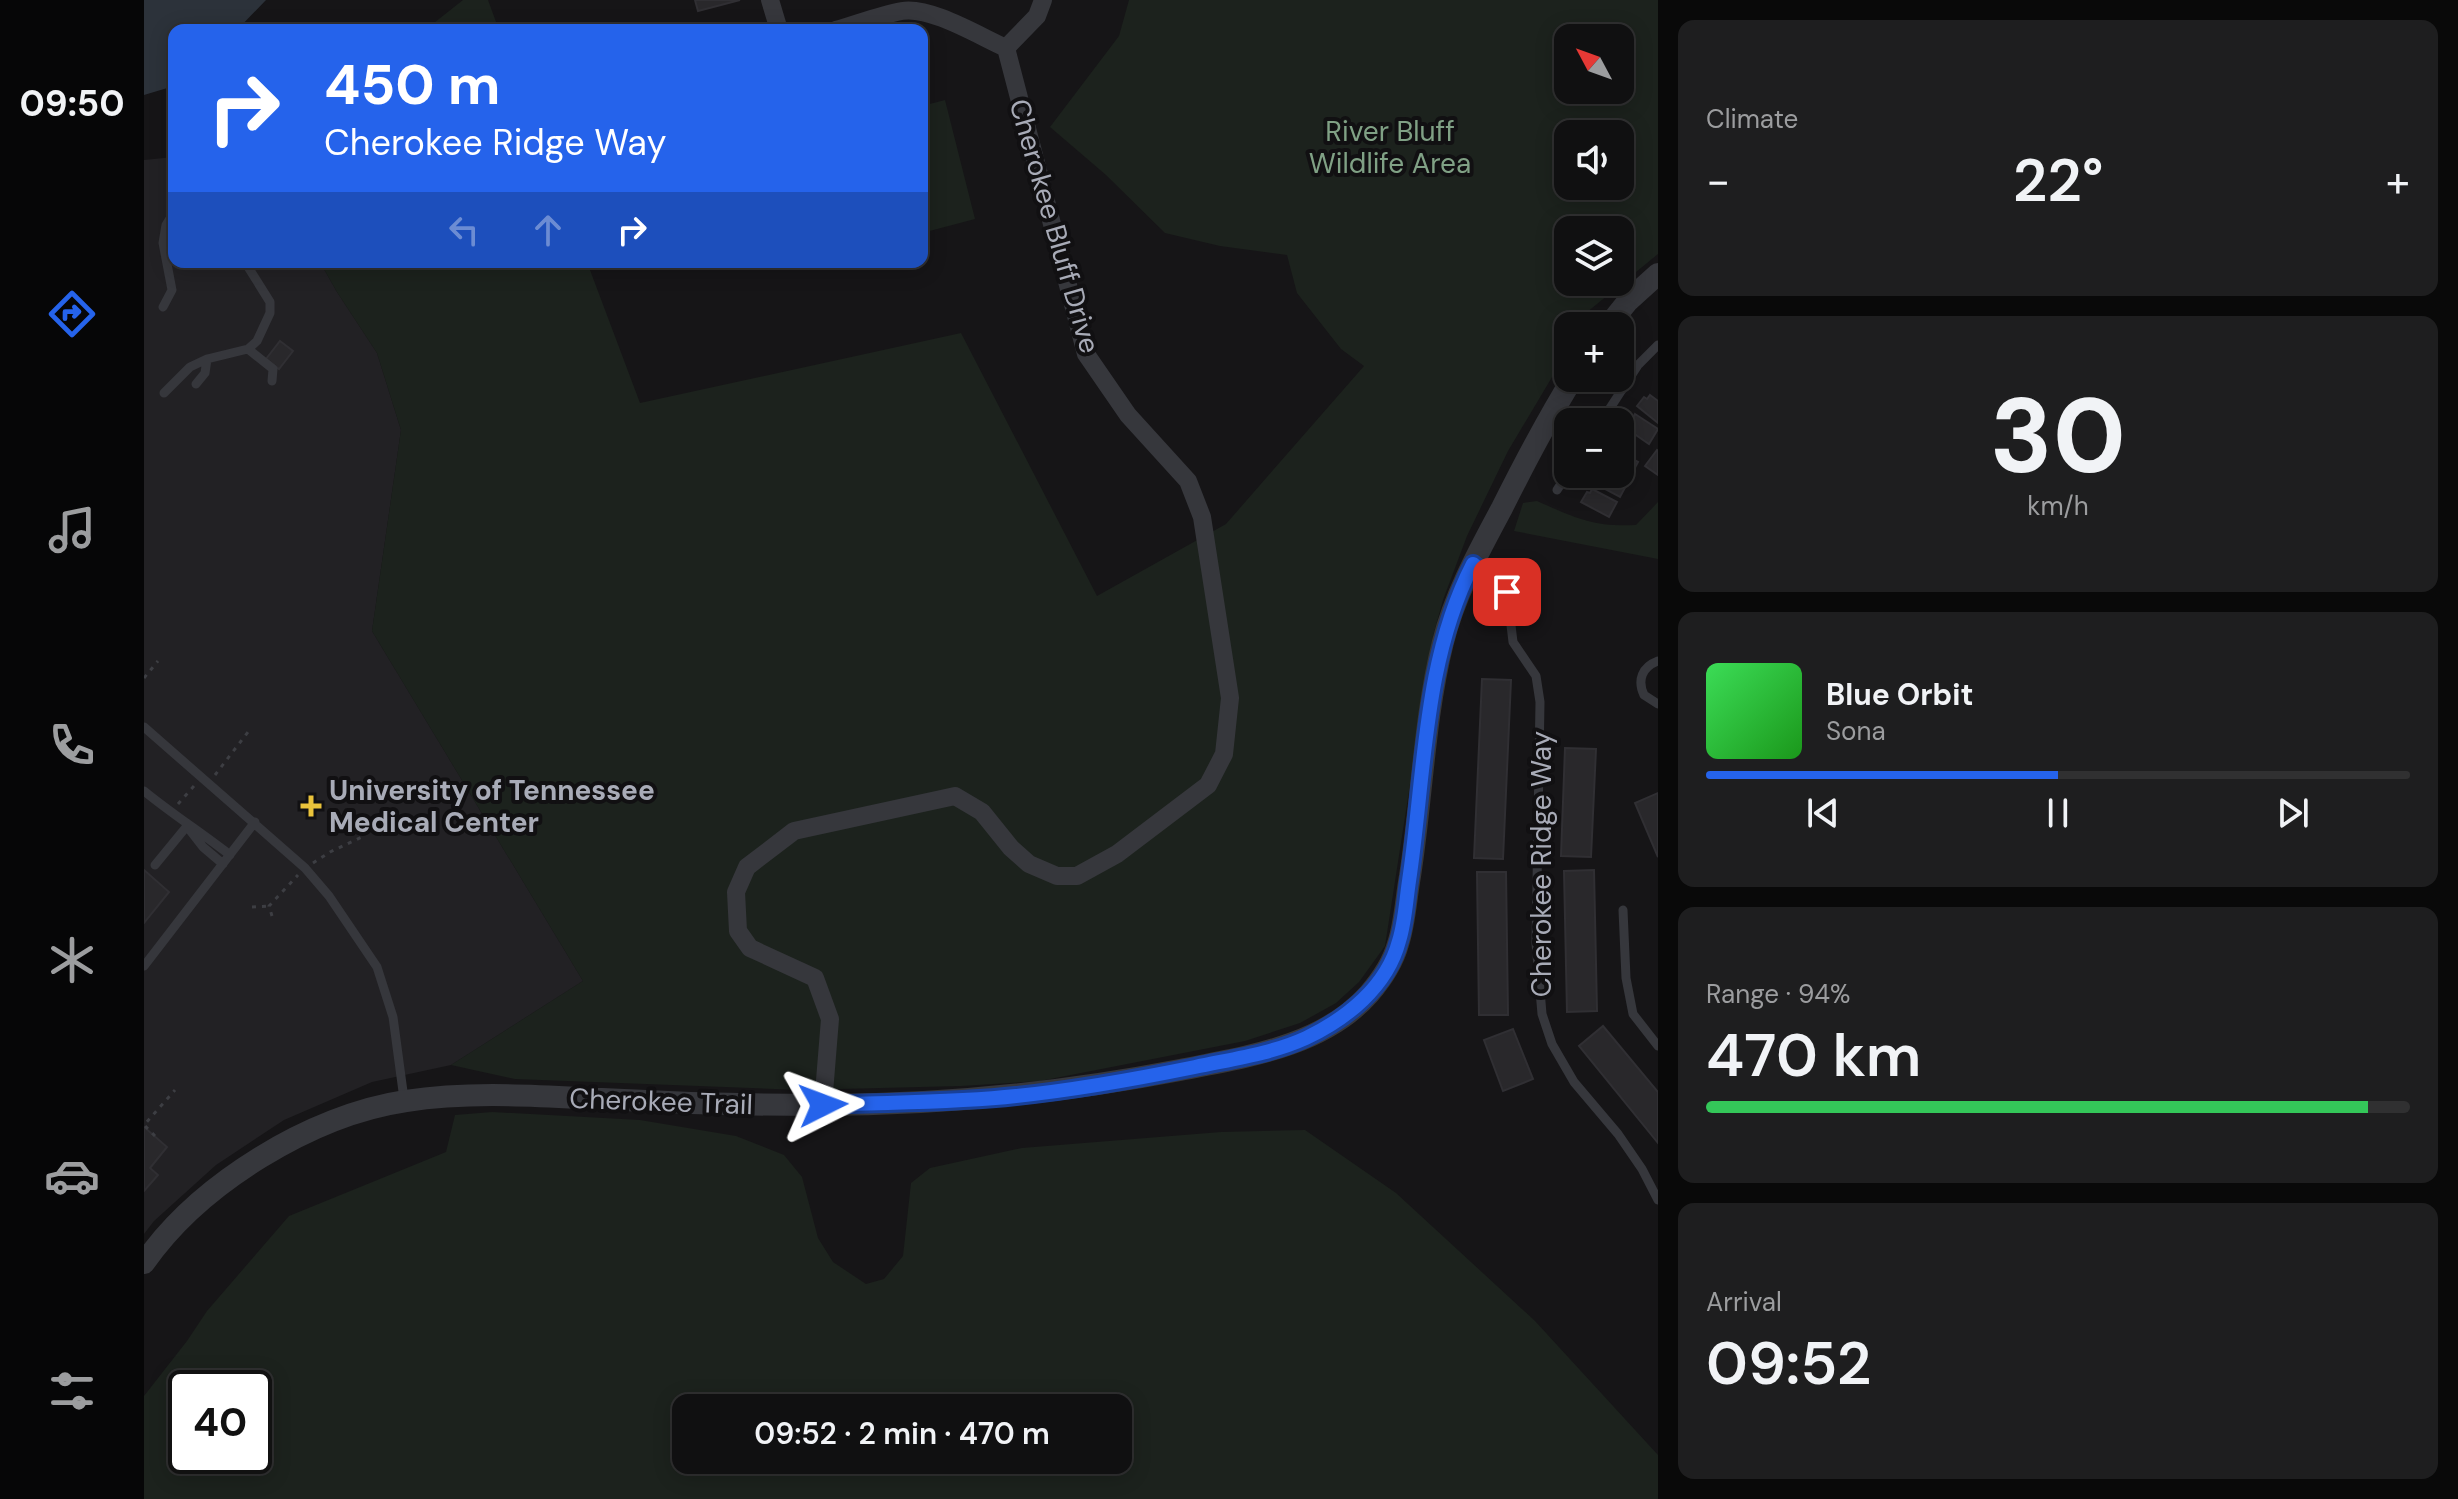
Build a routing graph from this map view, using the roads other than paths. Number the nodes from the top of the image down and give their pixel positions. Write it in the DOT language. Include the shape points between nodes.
graph roads {
  1 [pos="770,0"];
  2 [pos="1043,0"];
  3 [pos="777,24"];
  4 [pos="857,24"];
  5 [pos="1006,48"];
  6 [pos="168,222"];
  7 [pos="249,268"];
  8 [pos="1658,274"];
  9 [pos="163,307"];
  10 [pos="1619,312"];
  11 [pos="1658,345"];
  12 [pos="248,349"];
  13 [pos="207,359"];
  14 [pos="272,381"];
  15 [pos="196,384"];
  16 [pos="1565,392"];
  17 [pos="164,393"];
  18 [pos="1610,408"];
  19 [pos="1473,564"];
  20 [pos="1658,661"];
  21 [pos="1658,704"];
  22 [pos="144,727"];
  23 [pos="144,791"];
  24 [pos="255,822"];
  25 [pos="187,826"];
  26 [pos="230,855"];
  27 [pos="223,864"];
  28 [pos="155,865"];
  29 [pos="1623,910"];
  30 [pos="144,966"];
  31 [pos="1658,1046"];
  32 [pos="404,1101"];
  33 [pos="823,1105"];
  34 [pos="1658,1200"];
  35 [pos="144,1263"];
  1 -- 3 [label="street"];
  2 -- 5 [label="street" via="1037,16"];
  4 -- 5 [label="street" via="904,11 939,15"];
  5 -- 33 [label="street, Cherokee Bluff Drive" via="1086,354 1128,415 1188,481 1202,517 1230,698 1224,754 1208,785 1117,854 1077,876 1057,876 1029,864 982,812 955,796 794,831 747,867 736,892 738,931 750,948 815,978 830,1019"];
  6 -- 9 [label="lane" via="163,243 172,290"];
  7 -- 12 [label="lane" via="270,302 270,313"];
  8 -- 10 [label="street"];
  11 -- 18 [label="lane"];
  12 -- 13 [label="lane"];
  12 -- 14 [label="lane" via="273,369"];
  13 -- 15 [label="lane"];
  13 -- 17 [label="lane" via="190,367"];
  16 -- 19 [label="street, Cherokee Trail"];
  19 -- 33 [label="street, Cherokee Trail" via="1434,682 1399,941 1382,977 1353,1010 1306,1038 1265,1052 1102,1085 1013,1097"];
  19 -- 34 [label="lane, Cherokee Ridge Way" via="1507,592 1513,642 1536,676 1540,702 1536,943 1542,1014 1574,1082 1618,1134"];
  20 -- 21 [label="lane" via="1646,668 1640,681 1644,695"];
  22 -- 24 [label="lane"];
  23 -- 25 [label="lane"];
  24 -- 26 [label="lane"];
  24 -- 32 [label="lane" via="320,883 377,967 393,1017"];
  25 -- 26 [label="lane"];
  25 -- 27 [label="lane"];
  25 -- 28 [label="lane"];
  26 -- 27 [label="lane"];
  27 -- 30 [label="lane"];
  29 -- 31 [label="lane" via="1633,1014"];
  32 -- 33 [label="street, Cherokee Trail" via="503,1095"];
  32 -- 35 [label="street, Cherokee Trail" via="349,1114 246,1167 181,1220"];
}
